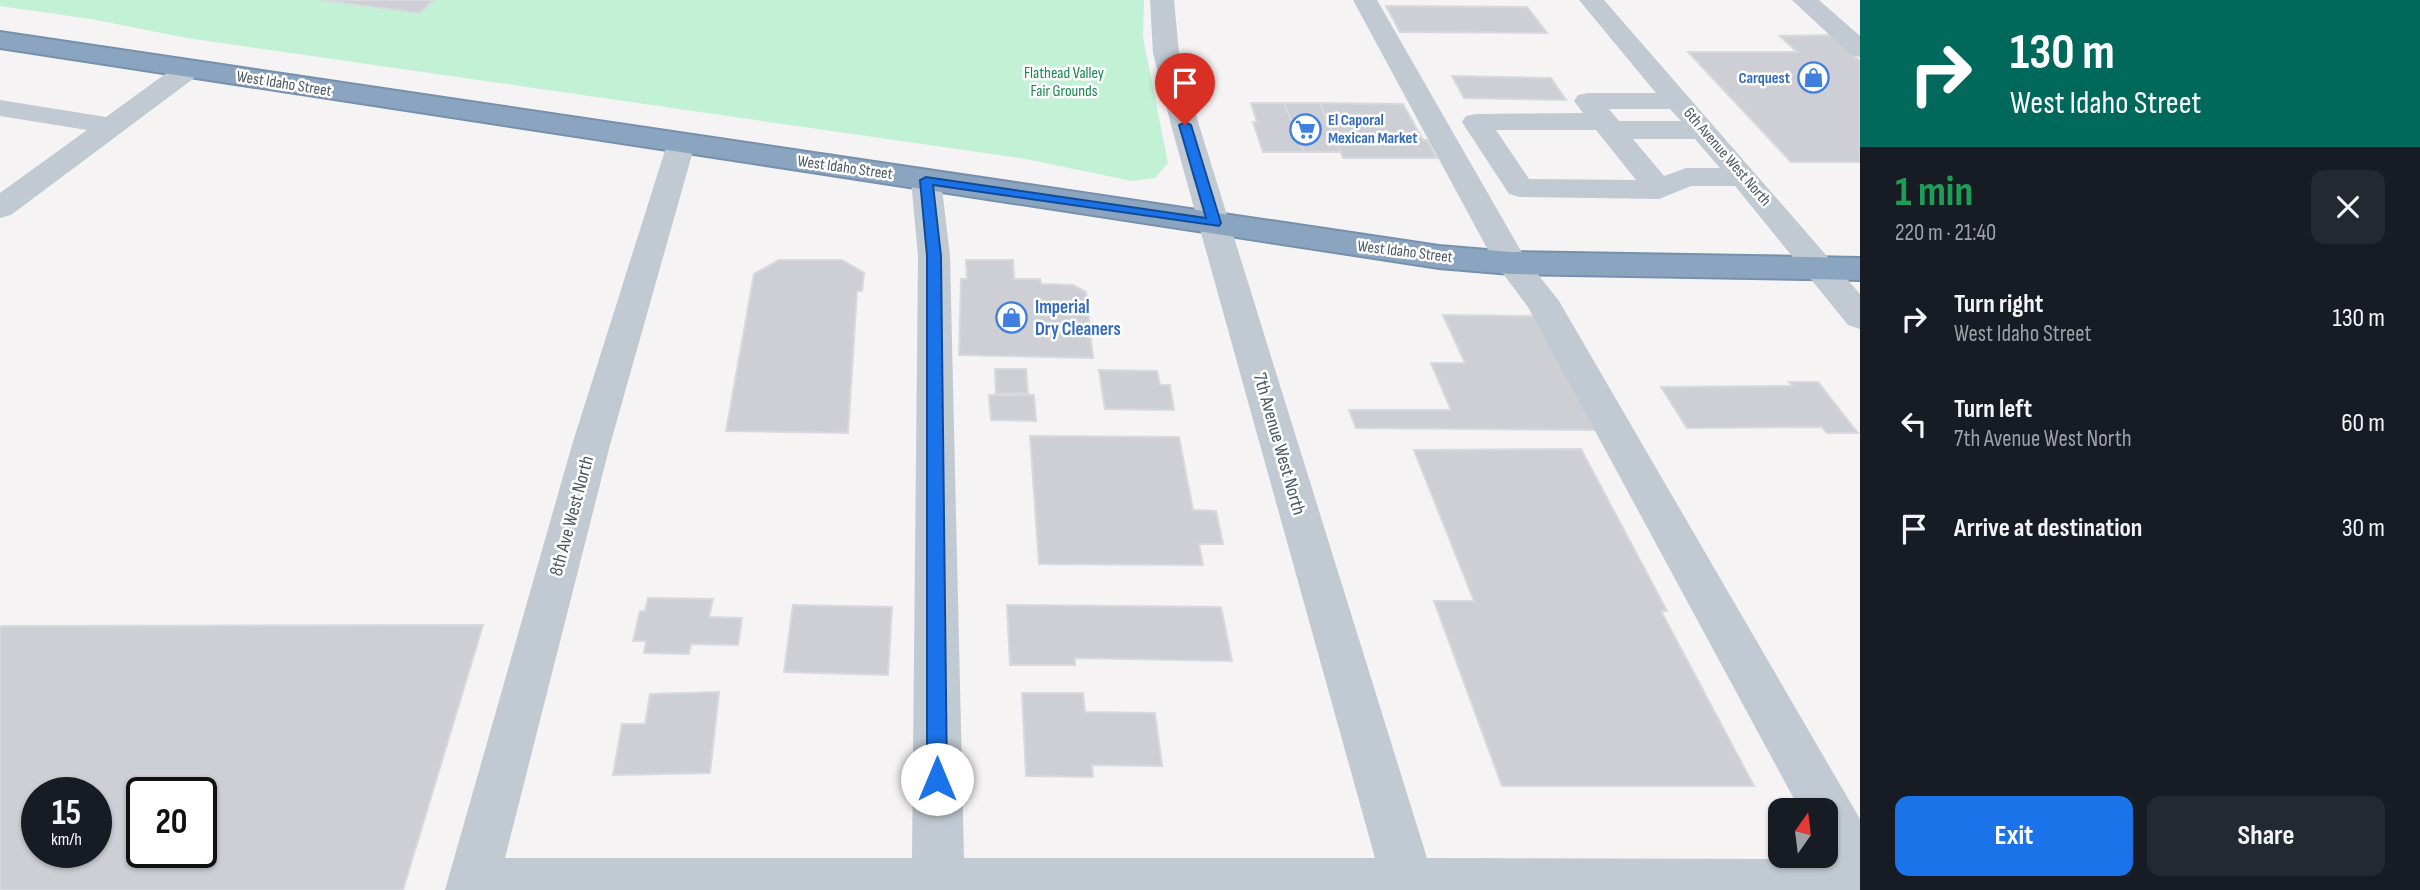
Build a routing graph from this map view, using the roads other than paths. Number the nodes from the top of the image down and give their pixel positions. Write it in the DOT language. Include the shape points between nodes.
graph roads {
  1 [pos="1162,0"];
  2 [pos="1365,0"];
  3 [pos="1591,0"];
  4 [pos="1804,0"];
  5 [pos="0,40"];
  6 [pos="1860,49"];
  7 [pos="188,69"];
  8 [pos="1678,101"];
  9 [pos="0,108"];
  10 [pos="112,125"];
  11 [pos="1608,125"];
  12 [pos="1703,130"];
  13 [pos="681,144"];
  14 [pos="1744,177"];
  15 [pos="926,180"];
  16 [pos="1659,190"];
  17 [pos="0,208"];
  18 [pos="1214,223"];
  19 [pos="1511,263"];
  20 [pos="1820,269"];
  21 [pos="1860,269"];
  22 [pos="1860,317"];
  23 [pos="1860,869"];
  24 [pos="1860,885"];
  25 [pos="1428,886"];
  26 [pos="472,887"];
  27 [pos="937,887"];
  1 -- 18 [label="street, 7th Avenue West North" via="1166,53"];
  2 -- 19 [label="street"];
  3 -- 8 [label="street, 6th Avenue West North"];
  4 -- 6 [label="street"];
  5 -- 7 [label="highway, West Idaho Street"];
  7 -- 10 [label="street"];
  7 -- 13 [label="highway, West Idaho Street"];
  8 -- 11 [label="street" via="1588,101"];
  8 -- 12 [label="street, 6th Avenue West North"];
  9 -- 10 [label="street"];
  10 -- 17 [label="street"];
  11 -- 12 [label="street"];
  11 -- 16 [label="street"];
  11 -- 16 [label="street" via="1467,116 1520,188"];
  12 -- 14 [label="street, 6th Avenue West North"];
  13 -- 15 [label="highway, West Idaho Street"];
  13 -- 26 [label="street, 8th Ave West North" via="591,445"];
  14 -- 16 [label="street" via="1686,177"];
  14 -- 20 [label="street, 6th Avenue West North"];
  15 -- 18 [label="highway, West Idaho Street"];
  15 -- 27 [label="street" via="934,256"];
  18 -- 19 [label="highway, West Idaho Street" via="1439,257"];
  18 -- 25 [label="street, 7th Avenue West North"];
  19 -- 20 [label="highway, West Idaho Street"];
  19 -- 23 [label="street" via="1542,301"];
  20 -- 21 [label="highway, West Idaho Street"];
  20 -- 22 [label="street, 6th Avenue West North"];
  24 -- 25 [label="street"];
  25 -- 27 [label="street"];
  26 -- 27 [label="street"];
}
